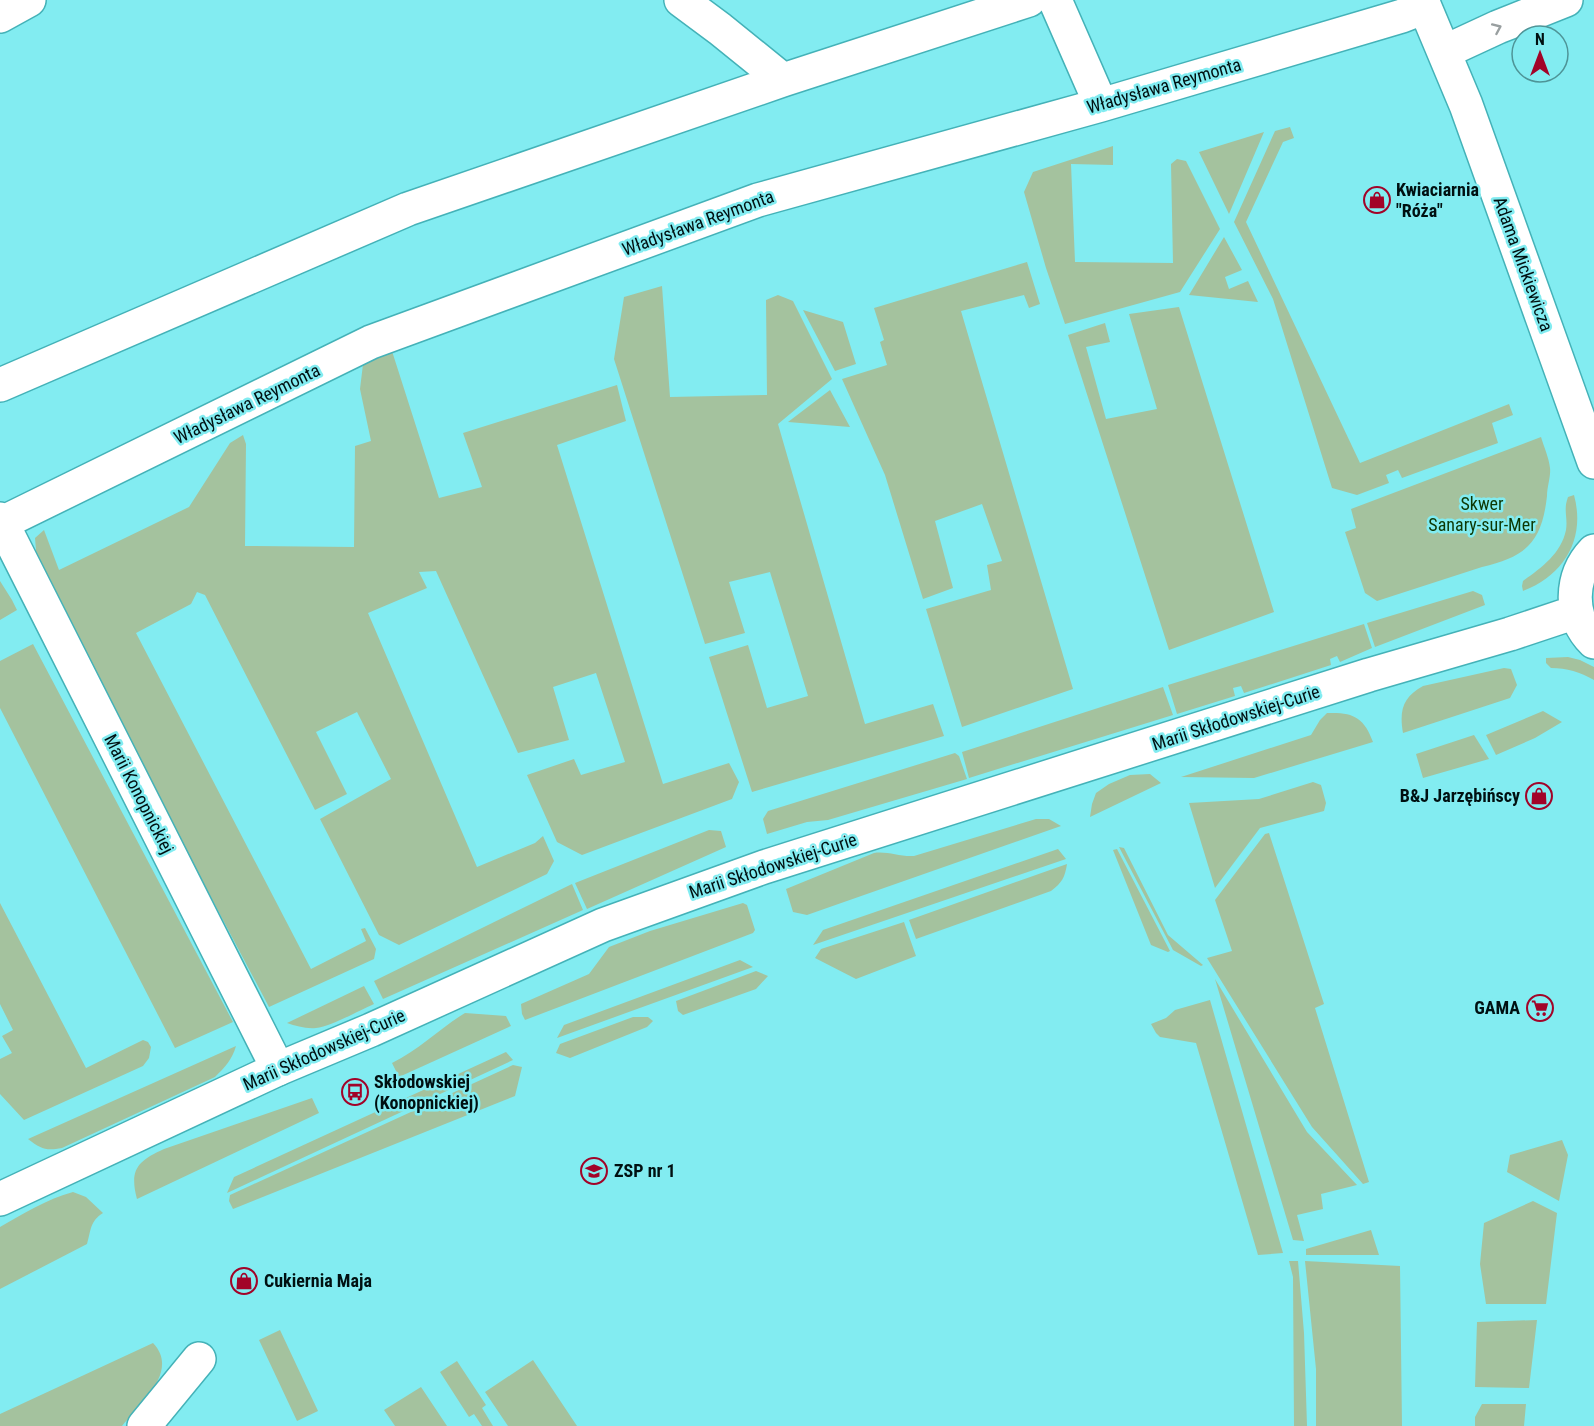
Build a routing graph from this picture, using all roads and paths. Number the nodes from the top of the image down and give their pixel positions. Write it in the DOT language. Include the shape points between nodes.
graph roads {
  1 [pos="28,0"];
  2 [pos="681,0"];
  3 [pos="1029,0"];
  4 [pos="1055,0"];
  5 [pos="1566,0"];
  6 [pos="1424,3"];
  7 [pos="0,16"];
  8 [pos="1444,52"];
  9 [pos="783,80"];
  10 [pos="1101,105"];
  11 [pos="0,385"];
  12 [pos="1594,462"];
  13 [pos="1,522"];
  14 [pos="1594,551"];
  15 [pos="1576,612"];
  16 [pos="1594,642"];
  17 [pos="278,1069"];
  18 [pos="0,1199"];
  19 [pos="199,1359"];
  20 [pos="144,1426"];
  1 -- 7 [label="street"];
  2 -- 9 [label="street"];
  3 -- 9 [label="street"];
  4 -- 10 [label="street"];
  8 -- 5 [label="street, one-way"];
  6 -- 8 [label="street, Adama Mickiewicza"];
  6 -- 10 [label="street, Władysława Reymonta" via="1402,16"];
  8 -- 12 [label="street, Adama Mickiewicza"];
  9 -- 11 [label="street" via="408,208"];
  10 -- 13 [label="street, Władysława Reymonta" via="758,200 371,342"];
  13 -- 17 [label="street, Marii Konopnickiej"];
  14 -- 15 [label="street" via="1580,571 1575,589"];
  15 -- 16 [label="street"];
  15 -- 17 [label="street, Marii Skłodowskiej-Curie" via="742,874 603,925"];
  17 -- 18 [label="street, Marii Skłodowskiej-Curie"];
  19 -- 20 [label="street"];
}
